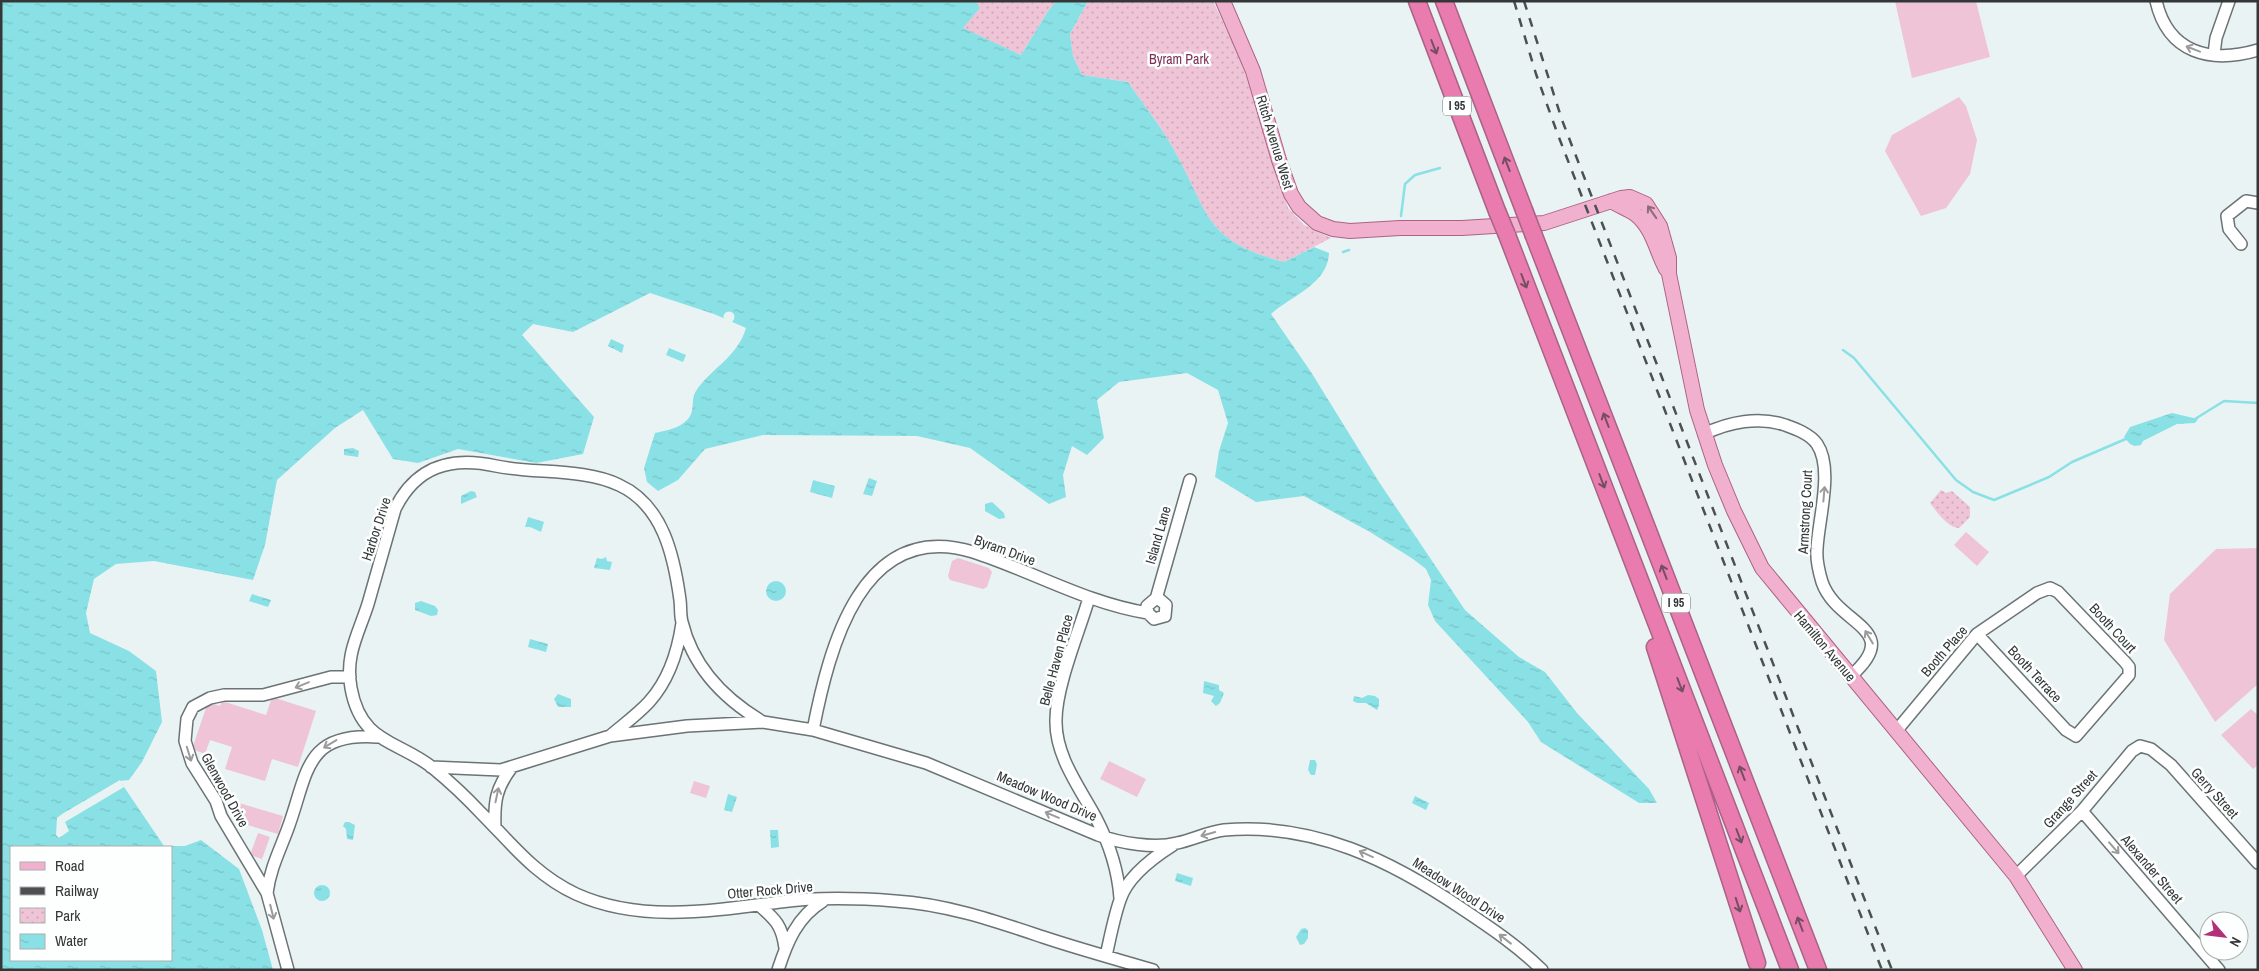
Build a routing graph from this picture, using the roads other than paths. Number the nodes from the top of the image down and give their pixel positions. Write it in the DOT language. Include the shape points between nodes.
graph roads {
  1 [pos="1222,1"];
  2 [pos="1417,1"];
  3 [pos="1444,1"];
  4 [pos="2156,1"];
  5 [pos="2229,1"];
  6 [pos="2258,50"];
  7 [pos="2214,54"];
  8 [pos="2258,203"];
  9 [pos="1462,228"];
  10 [pos="2241,244"];
  11 [pos="1704,434"];
  12 [pos="1190,480"];
  13 [pos="1625,541"];
  14 [pos="2050,588"];
  15 [pos="1089,598"];
  16 [pos="1156,599"];
  17 [pos="1148,613"];
  18 [pos="682,622"];
  19 [pos="1977,634"];
  20 [pos="1851,676"];
  21 [pos="350,677"];
  22 [pos="763,722"];
  23 [pos="813,730"];
  24 [pos="1897,730"];
  25 [pos="2072,734"];
  26 [pos="610,736"];
  27 [pos="377,737"];
  28 [pos="2146,748"];
  29 [pos="431,767"];
  30 [pos="512,767"];
  31 [pos="2082,811"];
  32 [pos="494,827"];
  33 [pos="1104,837"];
  34 [pos="1174,844"];
  35 [pos="2258,863"];
  36 [pos="2016,876"];
  37 [pos="267,893"];
  38 [pos="1120,898"];
  39 [pos="825,900"];
  40 [pos="760,906"];
  41 [pos="785,948"];
  42 [pos="1106,956"];
  43 [pos="1757,963"];
  44 [pos="288,970"];
  45 [pos="778,970"];
  46 [pos="1153,970"];
  47 [pos="1542,970"];
  48 [pos="1790,970"];
  49 [pos="1818,970"];
  50 [pos="2075,970"];
  51 [pos="2219,970"];
  1 -- 9 [label="main road, Ritch Avenue West" via="1253,71 1291,194 1307,216 1333,229 1350,231"];
  2 -- 13 [label="highway, I 95, one-way, bridge"];
  49 -- 3 [label="highway, I 95, one-way, bridge"];
  7 -- 4 [label="street, one-way" via="2192,50 2172,36 2162,22"];
  5 -- 7 [label="street"];
  6 -- 7 [label="street"];
  8 -- 10 [label="street" via="2246,201 2227,216 2229,229"];
  9 -- 11 [label="main road, Hamilton Avenue" via="1544,223 1630,197 1651,208 1666,243 1669,274"];
  11 -- 20 [label="main road, Hamilton Avenue" via="1744,535 1762,568"];
  20 -- 11 [label="street, Armstrong Court, one-way" via="1867,661 1873,642 1835,603 1823,584 1816,549 1825,480 1817,444 1802,432 1768,421 1754,420"];
  12 -- 16 [label="street, Island Lane"];
  13 -- 43 [label="highway, one-way" via="1653,642"];
  13 -- 48 [label="highway, I 95, one-way"];
  14 -- 19 [label="street, Booth Place" via="2037,593"];
  14 -- 25 [label="street, Booth Court" via="2064,597 2125,662 2130,672 2081,733"];
  15 -- 17 [label="street, Byram Drive"];
  15 -- 23 [label="street, Byram Drive" via="970,552 925,547 900,554 878,571 849,610 836,640"];
  15 -- 33 [label="street, Belle Haven Place" via="1059,696 1056,721 1068,768"];
  16 -- 17 [label="street" via="1148,604"];
  16 -- 17 [label="street, Byram Drive" via="1166,605 1164,616 1154,619"];
  18 -- 21 [label="street, Harbor Drive" via="666,537 653,514 633,494 604,479 509,469 472,461 458,462 430,470 409,486 400,500 351,650"];
  18 -- 22 [label="street, Harbor Drive" via="706,674 732,702"];
  18 -- 26 [label="street, Harbor Drive" via="679,642 658,690"];
  19 -- 24 [label="street, Booth Place"];
  19 -- 25 [label="street, Booth Terrace"];
  20 -- 24 [label="main road, Hamilton Avenue"];
  21 -- 27 [label="street, Harbor Drive" via="357,709"];
  21 -- 37 [label="street, Glenwood Drive, one-way" via="331,677 262,696 210,698 194,707 187,719 186,741 192,763"];
  22 -- 23 [label="street, Meadow Wood Drive"];
  22 -- 26 [label="street, Meadow Wood Drive" via="686,726"];
  33 -- 23 [label="street, Meadow Wood Drive, one-way" via="926,763"];
  24 -- 36 [label="main road, Hamilton Avenue"];
  26 -- 30 [label="street, Meadow Wood Drive"];
  27 -- 29 [label="street, Harbor Drive"];
  27 -- 37 [label="street, Glenwood Drive, one-way" via="355,735 339,739 325,746 312,760 272,865"];
  28 -- 31 [label="street, Grange Street" via="2140,746 2132,751"];
  28 -- 35 [label="street, Gerry Street" via="2170,766"];
  29 -- 30 [label="street, Meadow Wood Drive" via="501,770"];
  29 -- 32 [label="street, Otter Rock Drive"];
  32 -- 30 [label="street, one-way" via="499,787"];
  31 -- 36 [label="street, Grange Street"];
  31 -- 51 [label="street, Alexander Street, one-way"];
  32 -- 40 [label="street, Otter Rock Drive" via="536,870 594,902 641,912"];
  33 -- 34 [label="street, Meadow Wood Drive" via="1153,845"];
  33 -- 38 [label="street, Belle Haven Place" via="1117,871"];
  34 -- 38 [label="street" via="1136,876"];
  47 -- 34 [label="street, Meadow Wood Drive, one-way" via="1489,926 1428,885 1339,843 1268,829 1223,830"];
  36 -- 50 [label="main road, Hamilton Avenue"];
  37 -- 44 [label="street, Glenwood Drive, one-way"];
  38 -- 42 [label="street"];
  39 -- 40 [label="street, Otter Rock Drive"];
  39 -- 41 [label="street" via="804,916"];
  39 -- 42 [label="street, Otter Rock Drive" via="869,899 931,905"];
  40 -- 41 [label="street" via="783,931"];
  41 -- 45 [label="street"];
  42 -- 46 [label="street, Otter Rock Drive"];
}
